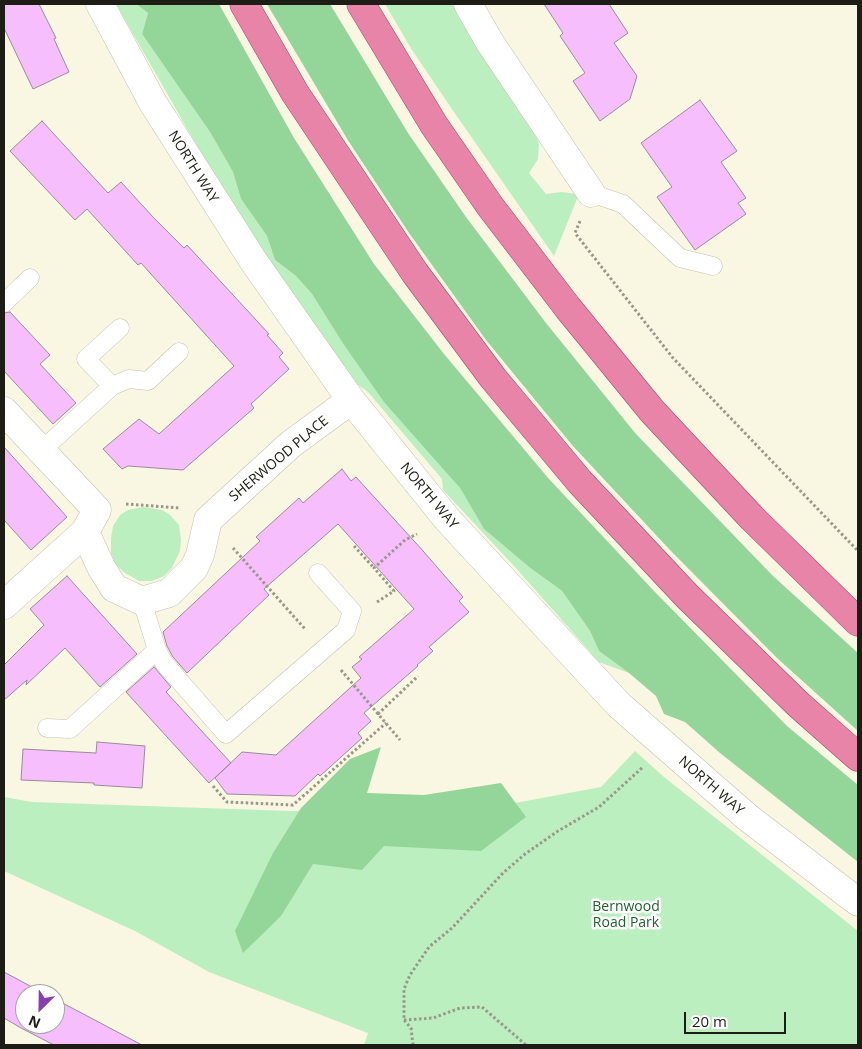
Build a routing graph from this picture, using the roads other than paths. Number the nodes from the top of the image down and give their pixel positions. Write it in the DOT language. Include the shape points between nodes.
graph roads {
  1 [pos="100,4"];
  2 [pos="244,4"];
  3 [pos="361,4"];
  4 [pos="468,4"];
  5 [pos="591,194"];
  6 [pos="713,266"];
  7 [pos="30,278"];
  8 [pos="4,302"];
  9 [pos="120,328"];
  10 [pos="179,352"];
  11 [pos="112,386"];
  12 [pos="351,400"];
  13 [pos="4,411"];
  14 [pos="41,451"];
  15 [pos="91,521"];
  16 [pos="318,573"];
  17 [pos="142,601"];
  18 [pos="4,605"];
  19 [pos="858,622"];
  20 [pos="157,650"];
  21 [pos="47,728"];
  22 [pos="858,757"];
  23 [pos="858,902"];
  1 -- 12 [label="street, NORTH WAY" via="153,103 254,262"];
  2 -- 22 [label="highway" via="294,93 415,273 494,378 580,482 687,596 799,705"];
  3 -- 19 [label="highway" via="434,125 490,206 568,308 652,411 752,518"];
  4 -- 5 [label="street"];
  5 -- 6 [label="lane" via="623,204 680,258"];
  7 -- 8 [label="lane"];
  9 -- 11 [label="lane" via="86,359"];
  10 -- 11 [label="lane" via="148,381 129,379"];
  11 -- 14 [label="lane"];
  12 -- 17 [label="street, SHERWOOD PLACE" via="291,444 208,520 194,568 169,592"];
  12 -- 23 [label="street, NORTH WAY" via="447,519 619,705 747,817"];
  13 -- 14 [label="street"];
  14 -- 15 [label="street"];
  15 -- 17 [label="street" via="101,567 114,588"];
  15 -- 18 [label="street"];
  16 -- 20 [label="lane" via="352,612 346,630 226,734 164,663"];
  17 -- 20 [label="lane"];
  20 -- 21 [label="lane" via="70,729"];
}
